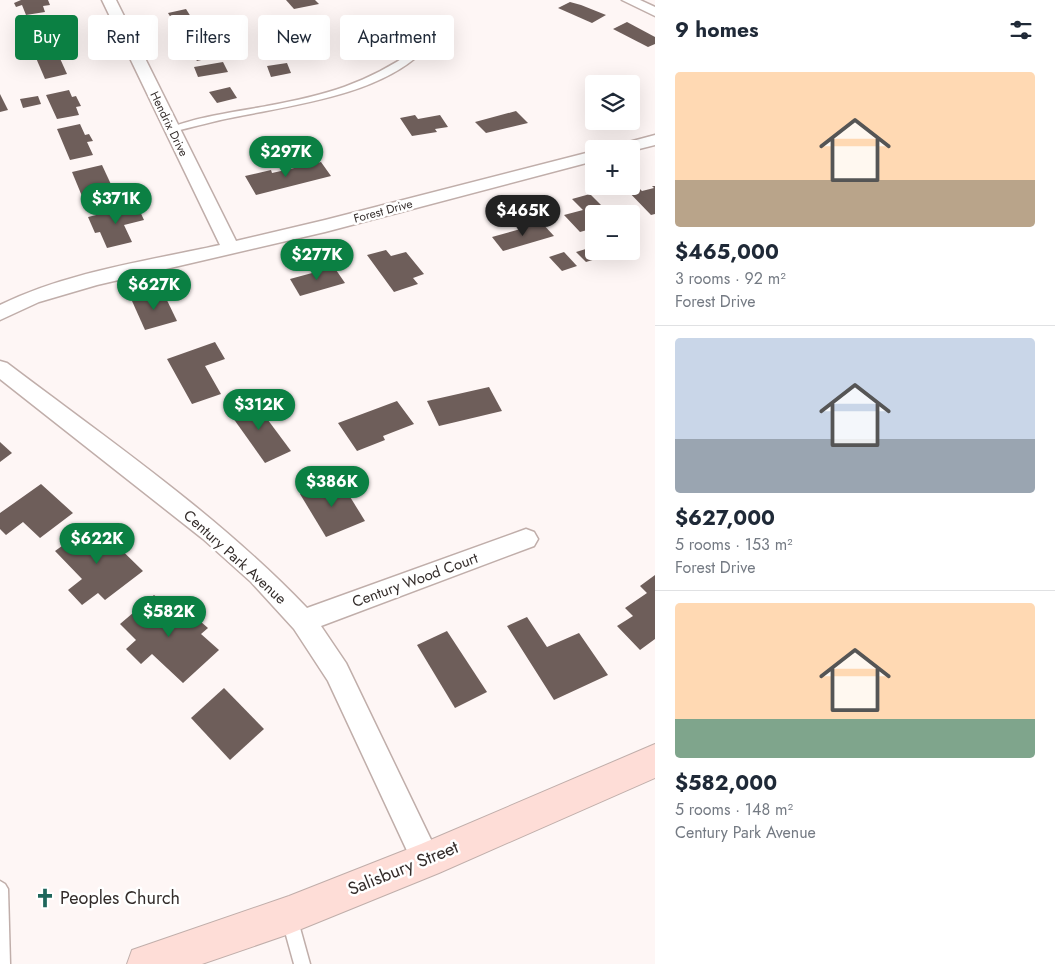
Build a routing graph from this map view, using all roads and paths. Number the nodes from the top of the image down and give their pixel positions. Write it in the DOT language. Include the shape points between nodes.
graph roads {
  1 [pos="109,0"];
  2 [pos="629,0"];
  3 [pos="655,12"];
  4 [pos="408,60"];
  5 [pos="172,130"];
  6 [pos="655,140"];
  7 [pos="640,144"];
  8 [pos="585,158"];
  9 [pos="230,248"];
  10 [pos="0,313"];
  11 [pos="0,368"];
  12 [pos="526,539"];
  13 [pos="303,621"];
  14 [pos="655,761"];
  15 [pos="426,860"];
  16 [pos="0,889"];
  17 [pos="289,915"];
  18 [pos="2,964"];
  19 [pos="146,964"];
  20 [pos="302,964"];
  1 -- 5 [label="street, Hendrix Drive"];
  2 -- 3 [label="street"];
  4 -- 5 [label="lane" via="360,85 305,101"];
  5 -- 9 [label="street, Hendrix Drive"];
  6 -- 7 [label="street"];
  8 -- 9 [label="street, Forest Drive"];
  9 -- 10 [label="street, Forest Drive" via="62,288 32,297"];
  11 -- 13 [label="street, Century Park Avenue" via="211,532 260,575"];
  12 -- 13 [label="street, Century Wood Court"];
  13 -- 15 [label="street, Century Park Avenue" via="337,672"];
  14 -- 15 [label="main road, Salisbury Street"];
  15 -- 17 [label="main road, Salisbury Street"];
  16 -- 18 [label="lane"];
  17 -- 19 [label="main road, Salisbury Street"];
  17 -- 20 [label="lane"];
}
